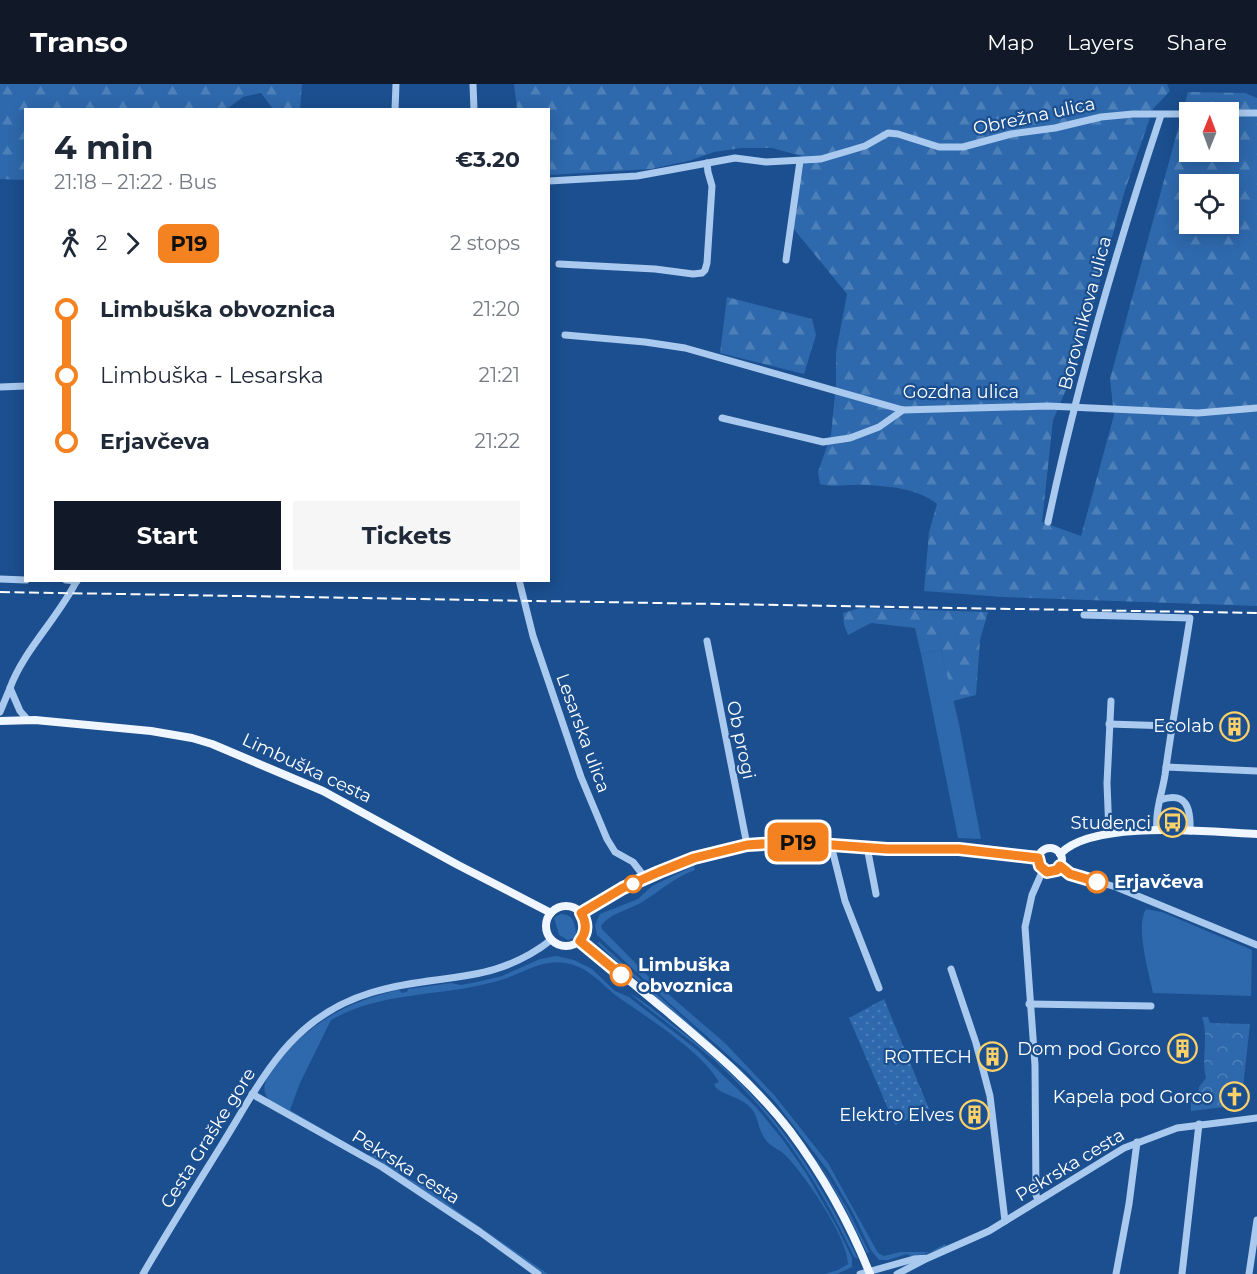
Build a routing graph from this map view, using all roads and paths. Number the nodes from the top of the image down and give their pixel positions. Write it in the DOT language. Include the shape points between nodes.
graph roads {
  1 [pos="396,84"];
  2 [pos="472,84"];
  3 [pos="395,108"];
  4 [pos="474,108"];
  5 [pos="1239,113"];
  6 [pos="1257,113"];
  7 [pos="1179,114"];
  8 [pos="1161,115"];
  9 [pos="800,161"];
  10 [pos="708,163"];
  11 [pos="550,181"];
  12 [pos="786,260"];
  13 [pos="559,264"];
  14 [pos="565,335"];
  15 [pos="24,386"];
  16 [pos="0,387"];
  17 [pos="1075,407"];
  18 [pos="1257,408"];
  19 [pos="903,410"];
  20 [pos="722,418"];
  21 [pos="1048,522"];
  22 [pos="0,579"];
  23 [pos="24,580"];
  24 [pos="76,582"];
  25 [pos="520,582"];
  26 [pos="1084,615"];
  27 [pos="707,641"];
  28 [pos="10,688"];
  29 [pos="1111,701"];
  30 [pos="0,712"];
  31 [pos="27,719"];
  32 [pos="0,721"];
  33 [pos="1109,724"];
  34 [pos="1171,726"];
  35 [pos="1166,766"];
  36 [pos="1257,771"];
  37 [pos="1160,800"];
  38 [pos="1157,830"];
  39 [pos="1190,831"];
  40 [pos="1108,834"];
  41 [pos="1257,834"];
  42 [pos="831,844"];
  43 [pos="747,845"];
  44 [pos="867,848"];
  45 [pos="1059,854"];
  46 [pos="1038,858"];
  47 [pos="1060,866"];
  48 [pos="1043,870"];
  49 [pos="646,879"];
  50 [pos="876,894"];
  51 [pos="551,913"];
  52 [pos="581,913"];
  53 [pos="551,940"];
  54 [pos="580,941"];
  55 [pos="1257,945"];
  56 [pos="951,969"];
  57 [pos="879,988"];
  58 [pos="1029,1004"];
  59 [pos="1151,1006"];
  60 [pos="252,1094"];
  61 [pos="1257,1118"];
  62 [pos="1199,1124"];
  63 [pos="1137,1143"];
  64 [pos="1038,1200"];
  65 [pos="1257,1220"];
  66 [pos="1005,1221"];
  67 [pos="928,1258"];
  68 [pos="866,1273"];
  69 [pos="142,1274"];
  70 [pos="538,1274"];
  71 [pos="897,1274"];
  72 [pos="1116,1274"];
  73 [pos="1182,1274"];
  74 [pos="1249,1274"];
  1 -- 3 [label="street"];
  2 -- 4 [label="street"];
  5 -- 6 [label="street"];
  7 -- 8 [label="street, Obrežna ulica"];
  8 -- 9 [label="street, Obrežna ulica" via="1101,117 963,147 939,147 888,133 865,146"];
  8 -- 17 [label="street, Borovnikova ulica" via="1117,253"];
  9 -- 10 [label="street" via="735,158"];
  9 -- 12 [label="street"];
  10 -- 11 [label="street" via="637,176"];
  10 -- 13 [label="street" via="712,186 707,263 702,273"];
  14 -- 19 [label="street, Gozdna ulica" via="685,348"];
  15 -- 16 [label="street"];
  17 -- 18 [label="street, Gozdna ulica" via="1198,413"];
  17 -- 19 [label="street, Gozdna ulica"];
  17 -- 21 [label="street, Borovnikova ulica"];
  19 -- 20 [label="street" via="879,427 850,438 823,442"];
  22 -- 23 [label="street"];
  24 -- 28 [label="street"];
  25 -- 49 [label="street, Lesarska ulica" via="533,636 577,767 607,839 615,852 633,862"];
  26 -- 34 [label="street" via="1190,618"];
  27 -- 43 [label="street, Ob progi"];
  28 -- 30 [label="street"];
  28 -- 31 [label="street"];
  29 -- 33 [label="street"];
  31 -- 32 [label="main road, Limbuška cesta"];
  31 -- 51 [label="main road, Limbuška cesta" via="173,734 232,751 323,791"];
  33 -- 34 [label="street"];
  33 -- 40 [label="street"];
  34 -- 35 [label="street"];
  35 -- 36 [label="street"];
  35 -- 37 [label="street"];
  37 -- 38 [label="street"];
  37 -- 39 [label="street" via="1182,799 1188,805"];
  38 -- 39 [label="main road"];
  38 -- 40 [label="main road"];
  39 -- 41 [label="main road"];
  40 -- 45 [label="main road" via="1068,845"];
  42 -- 43 [label="main road"];
  42 -- 44 [label="main road"];
  42 -- 57 [label="street" via="845,901"];
  43 -- 49 [label="main road" via="694,858"];
  44 -- 46 [label="main road" via="978,849"];
  44 -- 50 [label="street"];
  45 -- 46 [label="main road" via="1046,849"];
  45 -- 47 [label="main road"];
  46 -- 48 [label="main road"];
  47 -- 48 [label="main road" via="1052,872"];
  47 -- 55 [label="street" via="1070,874 1116,887"];
  48 -- 58 [label="street" via="1025,927"];
  49 -- 52 [label="main road"];
  51 -- 52 [label="main road" via="566,906"];
  51 -- 53 [label="main road" via="546,923"];
  52 -- 54 [label="main road" via="586,930"];
  53 -- 54 [label="main road" via="565,946"];
  53 -- 60 [label="street, Cesta Graške gore" via="502,968 370,993 336,1008 297,1034"];
  54 -- 68 [label="main road" via="714,1051 783,1123 827,1188"];
  56 -- 66 [label="street, Pekrska cesta" via="990,1096"];
  58 -- 59 [label="street"];
  58 -- 64 [label="street" via="1035,1065"];
  60 -- 69 [label="street, Cesta Graške gore"];
  60 -- 70 [label="street, Pekrska cesta" via="382,1167"];
  61 -- 62 [label="street, Pekrska cesta"];
  62 -- 63 [label="street, Pekrska cesta"];
  62 -- 73 [label="street"];
  63 -- 64 [label="street, Pekrska cesta"];
  63 -- 72 [label="street"];
  64 -- 66 [label="street, Pekrska cesta"];
  65 -- 74 [label="street"];
  66 -- 67 [label="street, Pekrska cesta"];
  67 -- 68 [label="street, Pekrska cesta"];
  67 -- 71 [label="street"];
}
